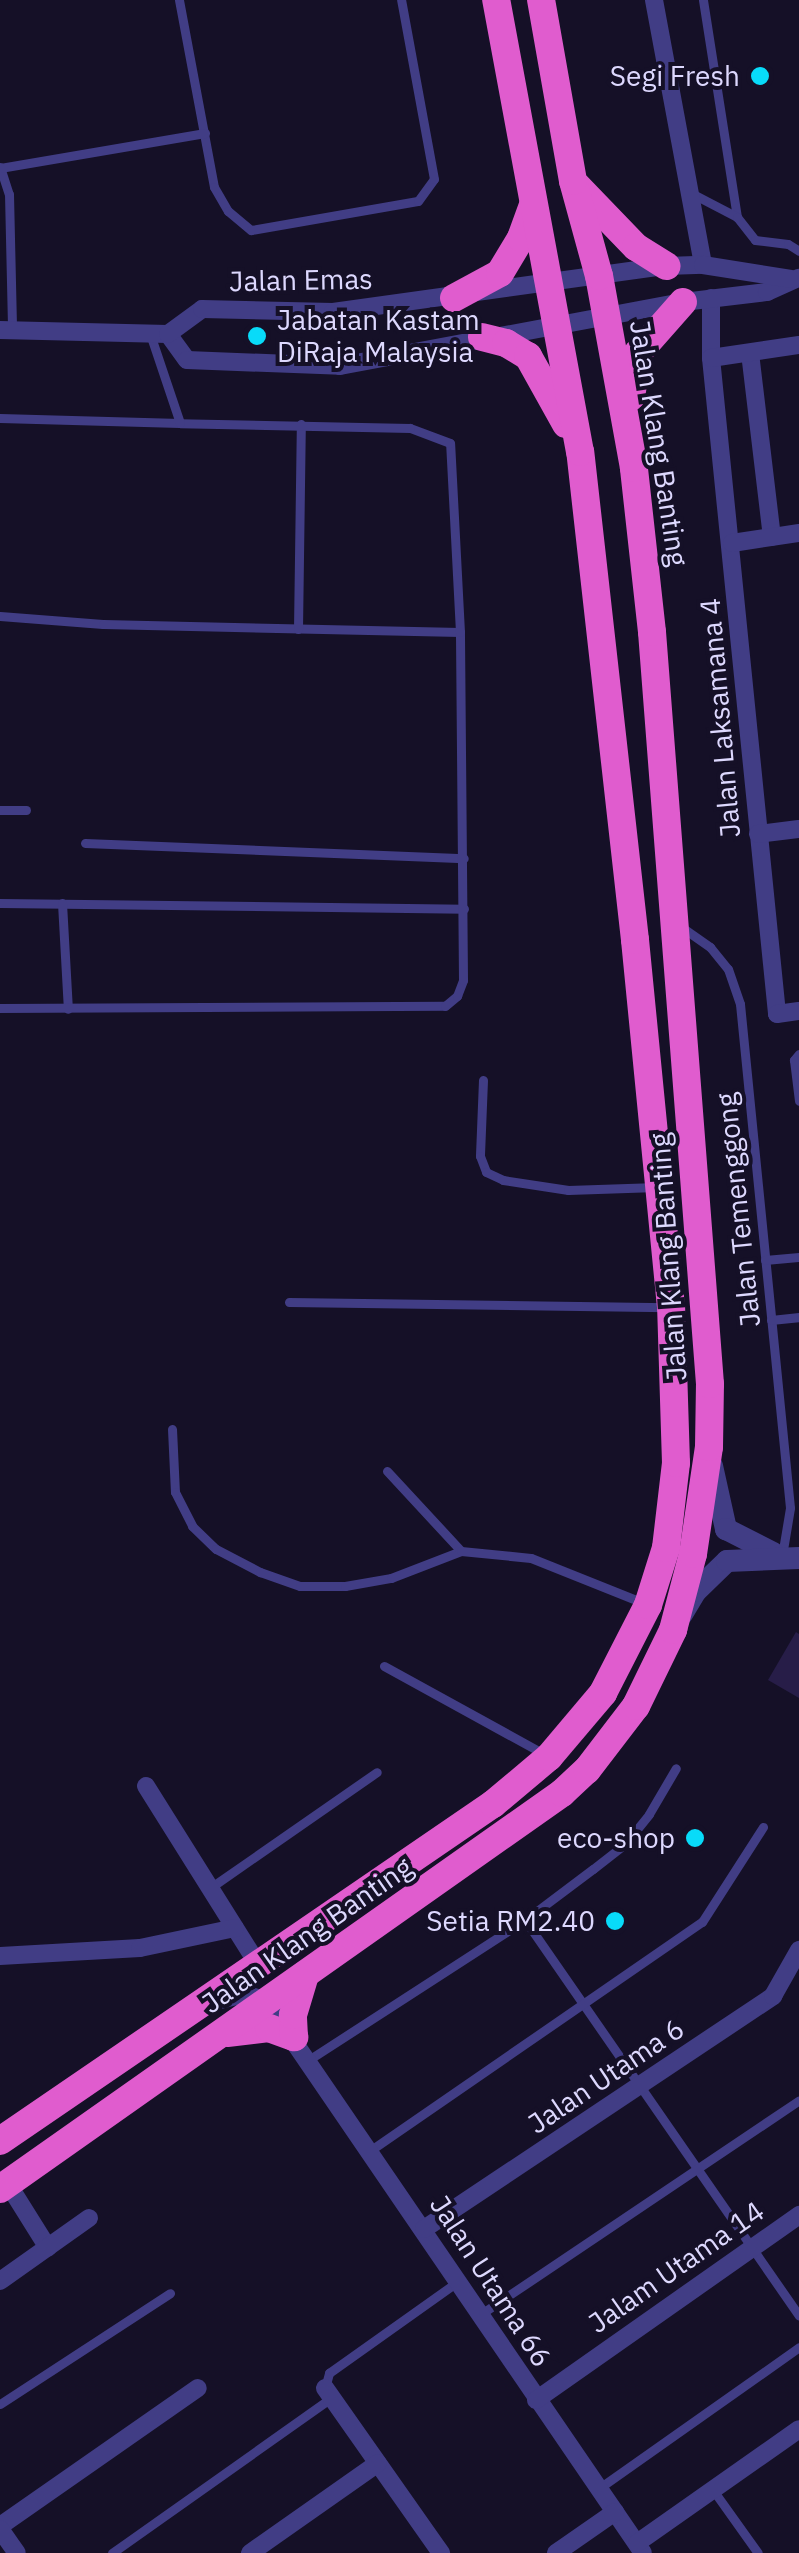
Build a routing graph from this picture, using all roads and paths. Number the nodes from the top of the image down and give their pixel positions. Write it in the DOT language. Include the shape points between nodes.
graph roads {
  1 [pos="179,0"];
  2 [pos="401,0"];
  3 [pos="496,0"];
  4 [pos="541,0"];
  5 [pos="654,0"];
  6 [pos="703,0"];
  7 [pos="205,133"];
  8 [pos="0,168"];
  9 [pos="573,181"];
  10 [pos="691,192"];
  11 [pos="534,203"];
  12 [pos="737,217"];
  13 [pos="799,251"];
  14 [pos="703,265"];
  15 [pos="666,266"];
  16 [pos="599,276"];
  17 [pos="795,278"];
  18 [pos="549,284"];
  19 [pos="454,298"];
  20 [pos="711,298"];
  21 [pos="683,302"];
  22 [pos="607,316"];
  23 [pos="557,325"];
  24 [pos="6,330"];
  25 [pos="159,334"];
  26 [pos="482,338"];
  27 [pos="799,345"];
  28 [pos="750,353"];
  29 [pos="711,358"];
  30 [pos="0,418"];
  31 [pos="180,423"];
  32 [pos="300,424"];
  33 [pos="580,452"];
  34 [pos="634,468"];
  35 [pos="799,532"];
  36 [pos="772,537"];
  37 [pos="732,543"];
  38 [pos="0,616"];
  39 [pos="298,629"];
  40 [pos="460,632"];
  41 [pos="0,810"];
  42 [pos="26,810"];
  43 [pos="799,829"];
  44 [pos="758,834"];
  45 [pos="85,843"];
  46 [pos="464,858"];
  47 [pos="0,902"];
  48 [pos="62,902"];
  49 [pos="464,909"];
  50 [pos="676,924"];
  51 [pos="0,1008"];
  52 [pos="68,1009"];
  53 [pos="799,1012"];
  54 [pos="799,1054"];
  55 [pos="483,1080"];
  56 [pos="799,1101"];
  57 [pos="660,1187"];
  58 [pos="799,1257"];
  59 [pos="765,1260"];
  60 [pos="289,1302"];
  61 [pos="671,1307"];
  62 [pos="799,1317"];
  63 [pos="771,1320"];
  64 [pos="172,1429"];
  65 [pos="709,1448"];
  66 [pos="388,1471"];
  67 [pos="794,1509"];
  68 [pos="461,1551"];
  69 [pos="790,1557"];
  70 [pos="648,1605"];
  71 [pos="673,1630"];
  72 [pos="384,1666"];
  73 [pos="549,1757"];
  74 [pos="676,1768"];
  75 [pos="377,1772"];
  76 [pos="146,1786"];
  77 [pos="763,1826"];
  78 [pos="210,1888"];
  79 [pos="525,1920"];
  80 [pos="235,1928"];
  81 [pos="799,1950"];
  82 [pos="0,1956"];
  83 [pos="257,1963"];
  84 [pos="305,1974"];
  85 [pos="266,2001"];
  86 [pos="583,2004"];
  87 [pos="192,2008"];
  88 [pos="219,2034"];
  89 [pos="302,2048"];
  90 [pos="640,2087"];
  91 [pos="799,2100"];
  92 [pos="0,2141"];
  93 [pos="371,2150"];
  94 [pos="696,2167"];
  95 [pos="4,2186"];
  96 [pos="799,2214"];
  97 [pos="89,2218"];
  98 [pos="424,2229"];
  99 [pos="752,2247"];
  100 [pos="48,2248"];
  101 [pos="0,2281"];
  102 [pos="458,2281"];
  103 [pos="170,2294"];
  104 [pos="481,2314"];
  105 [pos="799,2315"];
  106 [pos="799,2348"];
  107 [pos="198,2388"];
  108 [pos="329,2393"];
  109 [pos="536,2400"];
  110 [pos="0,2404"];
  111 [pos="796,2438"];
  112 [pos="378,2463"];
  113 [pos="598,2489"];
  114 [pos="713,2490"];
  115 [pos="615,2512"];
  116 [pos="0,2527"];
  117 [pos="640,2548"];
  118 [pos="17,2553"];
  119 [pos="112,2553"];
  120 [pos="250,2553"];
  121 [pos="441,2553"];
  122 [pos="556,2553"];
  123 [pos="758,2553"];
  1 -- 7 [label="lane"];
  2 -- 7 [label="lane" via="434,179 418,201 251,230 214,188"];
  3 -- 11 [label="highway, Jalan Klang Banting"];
  4 -- 9 [label="highway, Jalan Klang Banting"];
  5 -- 10 [label="street"];
  6 -- 12 [label="lane"];
  7 -- 8 [label="lane"];
  8 -- 24 [label="lane" via="9,194"];
  9 -- 15 [label="highway" via="636,247"];
  9 -- 16 [label="highway, Jalan Klang Banting"];
  10 -- 12 [label="lane"];
  10 -- 14 [label="street"];
  11 -- 18 [label="highway, Jalan Klang Banting"];
  11 -- 19 [label="highway" via="500,273"];
  12 -- 13 [label="lane" via="755,240"];
  14 -- 15 [label="street, Jalan Emas"];
  14 -- 17 [label="street, Jalan Emas"];
  15 -- 16 [label="street, Jalan Emas"];
  16 -- 18 [label="street, Jalan Emas"];
  16 -- 22 [label="highway, Jalan Klang Banting"];
  17 -- 20 [label="street" via="767,292"];
  18 -- 19 [label="street, Jalan Emas"];
  18 -- 23 [label="highway, Jalan Klang Banting"];
  19 -- 25 [label="street, Jalan Emas" via="333,312 202,310"];
  20 -- 21 [label="street"];
  20 -- 29 [label="street, Jalan Laksamana 4"];
  21 -- 22 [label="street"];
  21 -- 34 [label="highway" via="651,333 632,368"];
  22 -- 23 [label="street"];
  22 -- 34 [label="highway, Jalan Klang Banting"];
  23 -- 26 [label="street"];
  23 -- 33 [label="highway, Jalan Klang Banting"];
  24 -- 25 [label="street"];
  25 -- 26 [label="street" via="187,360 340,366"];
  25 -- 31 [label="lane"];
  26 -- 33 [label="highway" via="528,356"];
  27 -- 28 [label="street"];
  28 -- 29 [label="street"];
  28 -- 36 [label="street"];
  29 -- 37 [label="street, Jalan Laksamana 4"];
  30 -- 31 [label="lane"];
  31 -- 32 [label="lane"];
  32 -- 39 [label="lane"];
  32 -- 40 [label="lane" via="410,428 450,443"];
  33 -- 57 [label="highway, Jalan Klang Banting"];
  34 -- 50 [label="highway, Jalan Klang Banting"];
  35 -- 36 [label="street"];
  36 -- 37 [label="street"];
  37 -- 44 [label="street, Jalan Laksamana 4"];
  38 -- 39 [label="lane"];
  39 -- 40 [label="lane"];
  40 -- 46 [label="lane"];
  41 -- 42 [label="lane"];
  43 -- 44 [label="street"];
  44 -- 53 [label="street, Jalan Laksamana 4" via="776,1014"];
  45 -- 46 [label="lane"];
  46 -- 49 [label="lane"];
  47 -- 48 [label="lane"];
  48 -- 49 [label="lane"];
  48 -- 52 [label="lane"];
  49 -- 52 [label="lane" via="463,980 445,1006"];
  50 -- 59 [label="lane, Jalan Temenggong" via="728,969 740,1004"];
  50 -- 65 [label="highway, Jalan Klang Banting" via="707,1324"];
  51 -- 52 [label="lane"];
  54 -- 56 [label="lane"];
  55 -- 57 [label="lane" via="480,1156 486,1172 568,1190"];
  57 -- 61 [label="highway, Jalan Klang Banting"];
  58 -- 59 [label="lane"];
  59 -- 63 [label="lane, Jalan Temenggong"];
  60 -- 61 [label="lane"];
  61 -- 70 [label="highway, Jalan Klang Banting" via="674,1482 666,1548"];
  62 -- 63 [label="lane"];
  63 -- 67 [label="lane, Jalan Temenggong"];
  64 -- 68 [label="lane" via="175,1492 192,1526 216,1549 260,1572 300,1586 344,1586 390,1578"];
  65 -- 69 [label="street" via="726,1529"];
  65 -- 71 [label="highway, Jalan Klang Banting"];
  66 -- 68 [label="lane"];
  67 -- 69 [label="lane, Jalan Temenggong"];
  68 -- 70 [label="lane" via="532,1558"];
  69 -- 71 [label="street" via="728,1561 696,1591"];
  70 -- 73 [label="highway, Jalan Klang Banting" via="603,1693"];
  71 -- 84 [label="highway, Jalan Klang Banting" via="620,1732 562,1793"];
  72 -- 73 [label="lane"];
  73 -- 83 [label="highway, Jalan Klang Banting" via="493,1804"];
  74 -- 79 [label="lane" via="625,1844"];
  75 -- 78 [label="lane"];
  76 -- 78 [label="street"];
  77 -- 86 [label="lane" via="702,1922"];
  78 -- 80 [label="street"];
  79 -- 86 [label="lane"];
  79 -- 89 [label="lane"];
  80 -- 82 [label="street" via="140,1948"];
  80 -- 83 [label="street"];
  81 -- 90 [label="street, Jalan Utama 6" via="773,1996"];
  83 -- 87 [label="highway, Jalan Klang Banting"];
  84 -- 85 [label="highway, Jalan Klang Banting"];
  84 -- 89 [label="highway" via="293,2014"];
  85 -- 87 [label="street" via="245,1994"];
  85 -- 88 [label="highway, Jalan Klang Banting"];
  85 -- 89 [label="street, Jalan Utama 66"];
  86 -- 90 [label="lane"];
  86 -- 93 [label="lane"];
  87 -- 92 [label="highway, Jalan Klang Banting"];
  88 -- 89 [label="highway" via="268,2028"];
  88 -- 95 [label="highway, Jalan Klang Banting"];
  89 -- 93 [label="street, Jalan Utama 66"];
  90 -- 94 [label="lane"];
  90 -- 98 [label="street, Jalan Utama 6"];
  91 -- 94 [label="lane"];
  93 -- 98 [label="street, Jalan Utama 66"];
  94 -- 99 [label="lane"];
  94 -- 104 [label="lane"];
  95 -- 100 [label="street"];
  96 -- 99 [label="street, Jalam Utama 14"];
  97 -- 100 [label="street"];
  98 -- 102 [label="street, Jalan Utama 66"];
  99 -- 105 [label="lane"];
  99 -- 109 [label="street, Jalam Utama 14"];
  100 -- 101 [label="street"];
  102 -- 104 [label="street, Jalan Utama 66"];
  102 -- 108 [label="lane" via="329,2373"];
  103 -- 110 [label="lane"];
  104 -- 109 [label="street, Jalan Utama 66"];
  106 -- 113 [label="lane"];
  107 -- 116 [label="street"];
  108 -- 112 [label="street"];
  108 -- 119 [label="lane"];
  109 -- 113 [label="street, Jalan Utama 66"];
  111 -- 114 [label="street"];
  112 -- 120 [label="street"];
  112 -- 121 [label="street"];
  113 -- 115 [label="street, Jalan Utama 66"];
  114 -- 117 [label="street"];
  114 -- 123 [label="lane"];
  115 -- 117 [label="street, Jalan Utama 66"];
  115 -- 122 [label="street"];
  116 -- 118 [label="street"];
}
